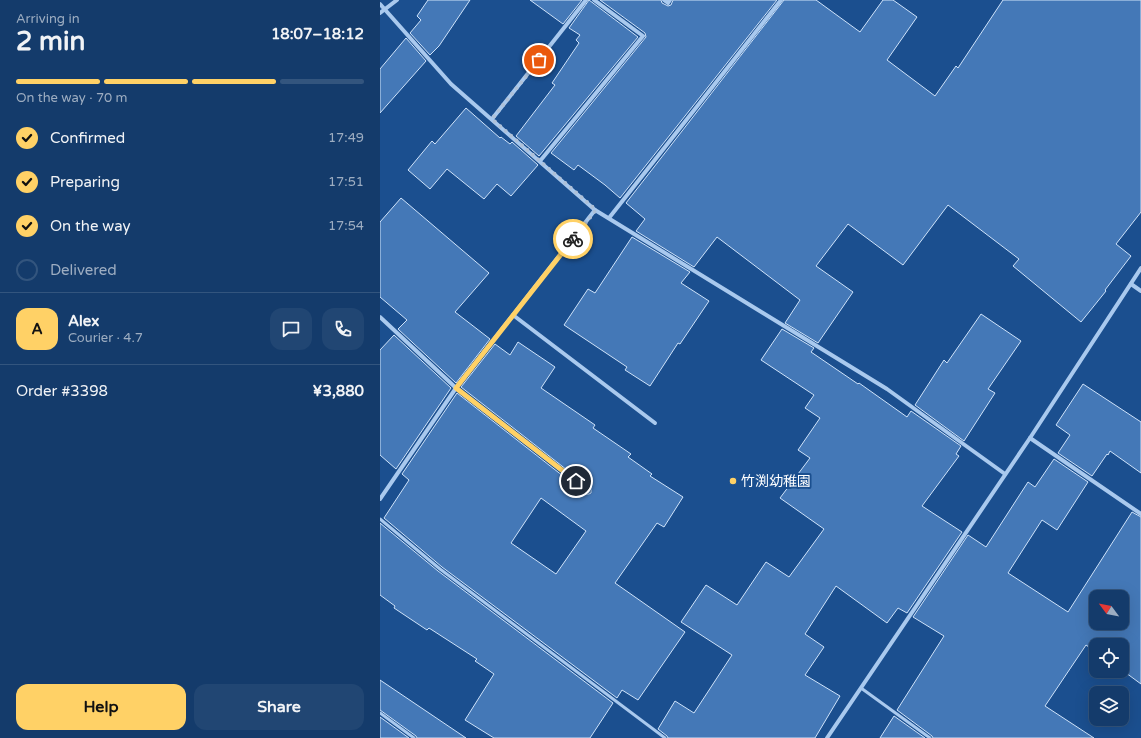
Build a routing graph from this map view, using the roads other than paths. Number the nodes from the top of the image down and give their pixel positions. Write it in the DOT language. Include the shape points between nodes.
graph roads {
  1 [pos="397,0"];
  2 [pos="586,0"];
  3 [pos="594,0"];
  4 [pos="664,0"];
  5 [pos="670,0"];
  6 [pos="781,0"];
  7 [pos="380,4"];
  8 [pos="384,10"];
  9 [pos="380,13"];
  10 [pos="492,119"];
  11 [pos="540,161"];
  12 [pos="596,210"];
  13 [pos="608,218"];
  14 [pos="1141,268"];
  15 [pos="1131,284"];
  16 [pos="1141,291"];
  17 [pos="513,315"];
  18 [pos="380,317"];
  19 [pos="456,388"];
  20 [pos="654,423"];
  21 [pos="1030,438"];
  22 [pos="1005,474"];
  23 [pos="588,491"];
  24 [pos="380,499"];
  25 [pos="1141,514"];
  26 [pos="380,519"];
  27 [pos="861,688"];
  28 [pos="380,713"];
  29 [pos="414,738"];
  30 [pos="666,738"];
  31 [pos="827,738"];
  32 [pos="930,738"];
  1 -- 8 [label="street"];
  2 -- 10 [label="street"];
  3 -- 11 [label="street" via="643,36"];
  4 -- 5 [label="street" via="668,3"];
  6 -- 13 [label="street"];
  7 -- 8 [label="street"];
  8 -- 9 [label="street"];
  8 -- 10 [label="street" via="452,84"];
  10 -- 11 [label="street"];
  11 -- 12 [label="street"];
  12 -- 13 [label="street"];
  12 -- 17 [label="street"];
  13 -- 22 [label="street" via="887,388"];
  14 -- 15 [label="street"];
  15 -- 16 [label="street"];
  15 -- 21 [label="street"];
  17 -- 19 [label="street"];
  17 -- 20 [label="street"];
  18 -- 19 [label="street"];
  19 -- 23 [label="street"];
  19 -- 24 [label="street"];
  21 -- 22 [label="street"];
  21 -- 25 [label="street"];
  22 -- 27 [label="street"];
  26 -- 30 [label="lane" via="440,569"];
  27 -- 31 [label="street"];
  27 -- 32 [label="lane"];
  28 -- 29 [label="lane"];
}
